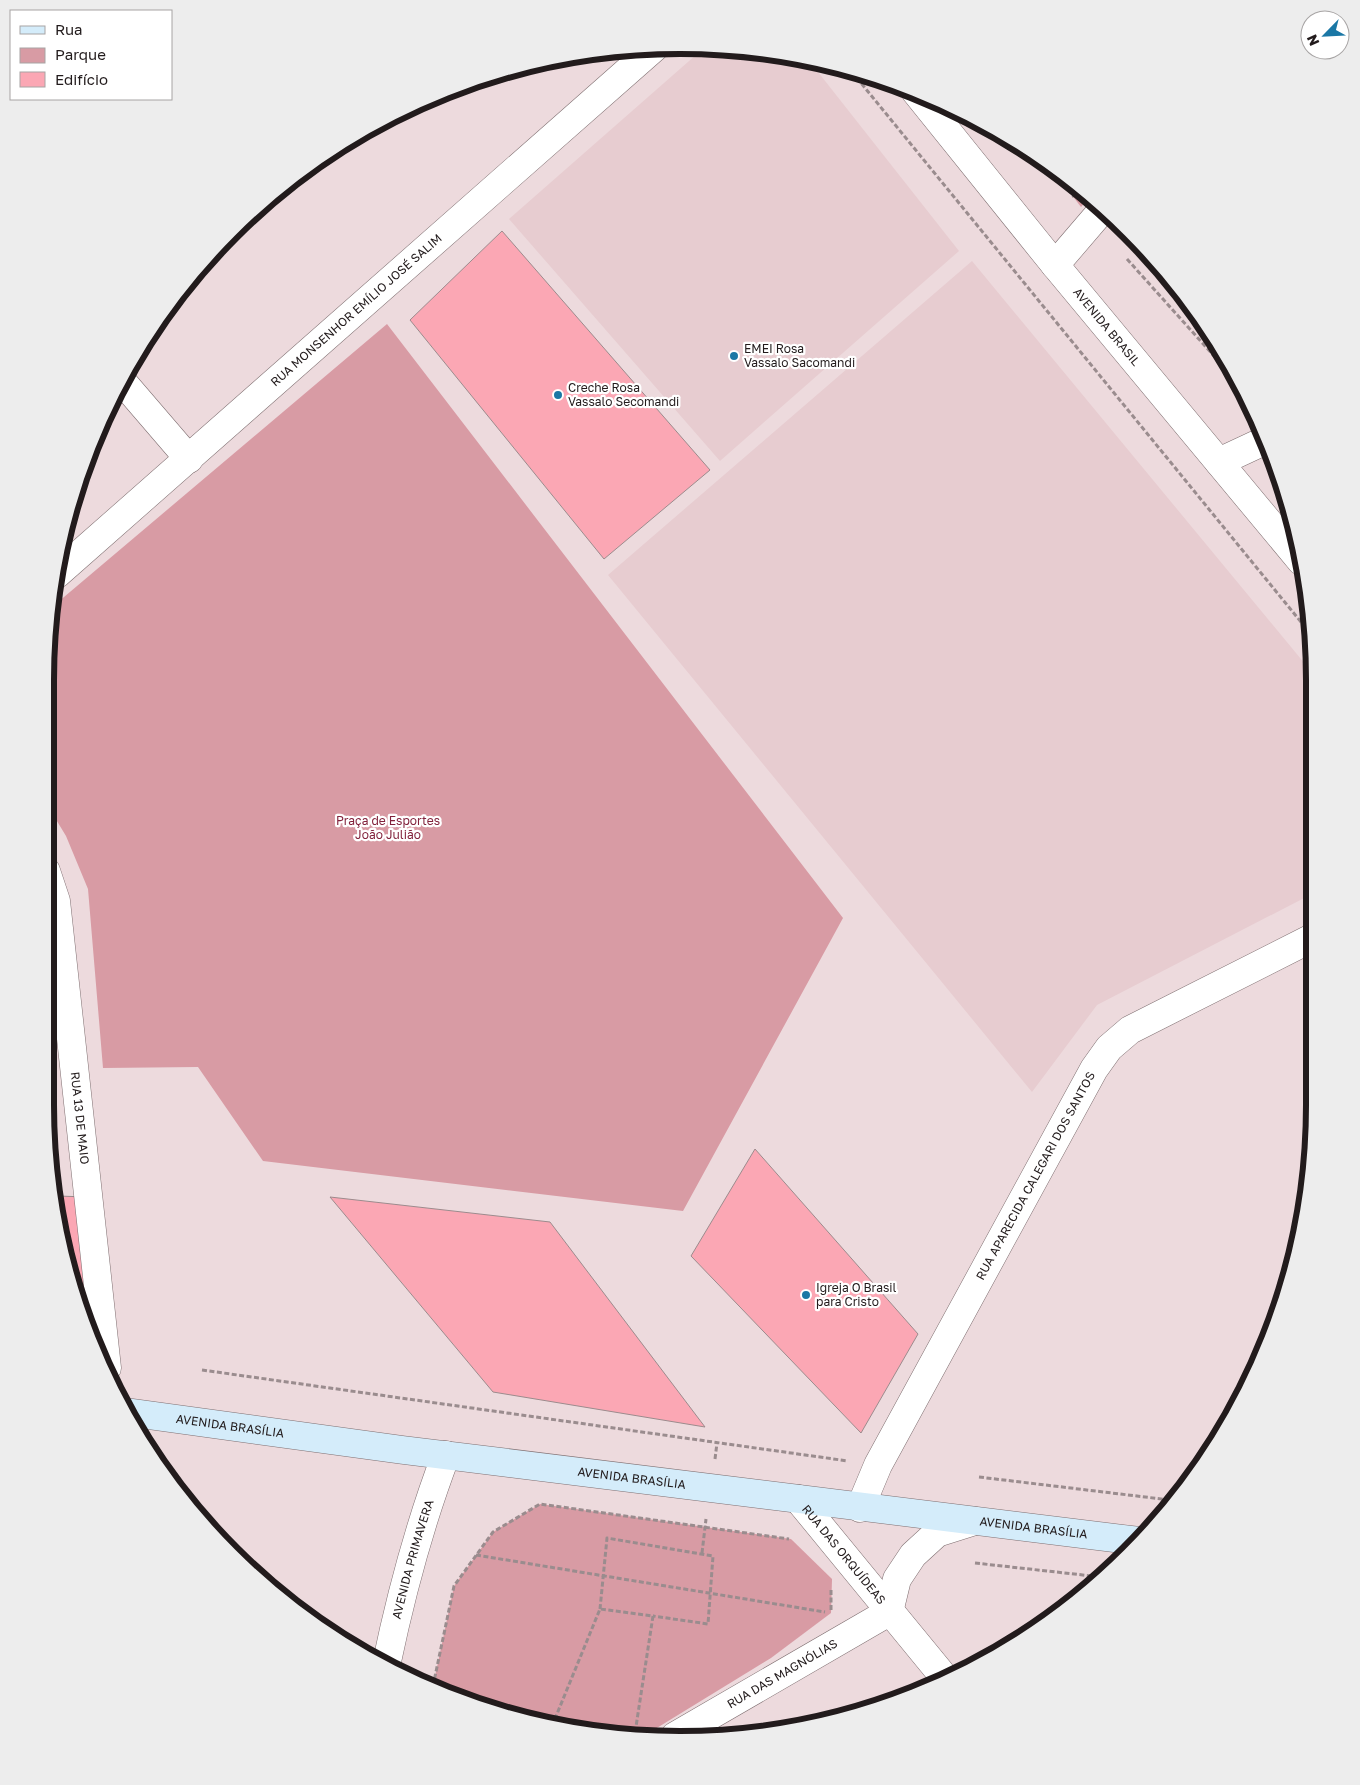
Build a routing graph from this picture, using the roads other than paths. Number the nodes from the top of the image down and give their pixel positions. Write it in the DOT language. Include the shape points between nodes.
graph roads {
  1 [pos="647,55"];
  2 [pos="925,103"];
  3 [pos="1099,214"];
  4 [pos="1056,264"];
  5 [pos="127,387"];
  6 [pos="1260,443"];
  7 [pos="189,459"];
  8 [pos="1219,462"];
  9 [pos="1292,551"];
  10 [pos="64,568"];
  11 [pos="54,895"];
  12 [pos="1306,941"];
  13 [pos="106,1355"];
  14 [pos="135,1413"];
  15 [pos="446,1455"];
  16 [pos="798,1499"];
  17 [pos="860,1508"];
  18 [pos="975,1521"];
  19 [pos="1131,1540"];
  20 [pos="889,1612"];
  21 [pos="388,1658"];
  22 [pos="942,1674"];
  23 [pos="684,1731"];
  1 -- 7 [label="street, RUA MONSENHOR EMÍLIO JOSÉ SALIM"];
  2 -- 4 [label="street, AVENIDA BRASIL"];
  3 -- 4 [label="street"];
  4 -- 8 [label="street, AVENIDA BRASIL"];
  5 -- 7 [label="street"];
  6 -- 8 [label="street"];
  7 -- 10 [label="street, RUA MONSENHOR EMÍLIO JOSÉ SALIM"];
  8 -- 9 [label="street, AVENIDA BRASIL"];
  11 -- 13 [label="street, RUA 13 DE MAIO"];
  12 -- 17 [label="street, RUA APARECIDA CALEGARI DOS SANTOS" via="1130,1030 1109,1048 1094,1069 878,1465"];
  14 -- 15 [label="main road, AVENIDA BRASÍLIA"];
  15 -- 16 [label="main road, AVENIDA BRASÍLIA"];
  15 -- 21 [label="street, AVENIDA PRIMAVERA" via="396,1616"];
  16 -- 17 [label="main road, AVENIDA BRASÍLIA"];
  16 -- 20 [label="street, RUA DAS ORQUÍDEAS"];
  17 -- 18 [label="main road, AVENIDA BRASÍLIA"];
  18 -- 19 [label="main road, AVENIDA BRASÍLIA"];
  18 -- 20 [label="street, RUA DAS ORQUÍDEAS" via="937,1533 913,1555 897,1579"];
  20 -- 22 [label="street, RUA DAS ORQUÍDEAS"];
  20 -- 23 [label="street, RUA DAS MAGNÓLIAS"];
}
